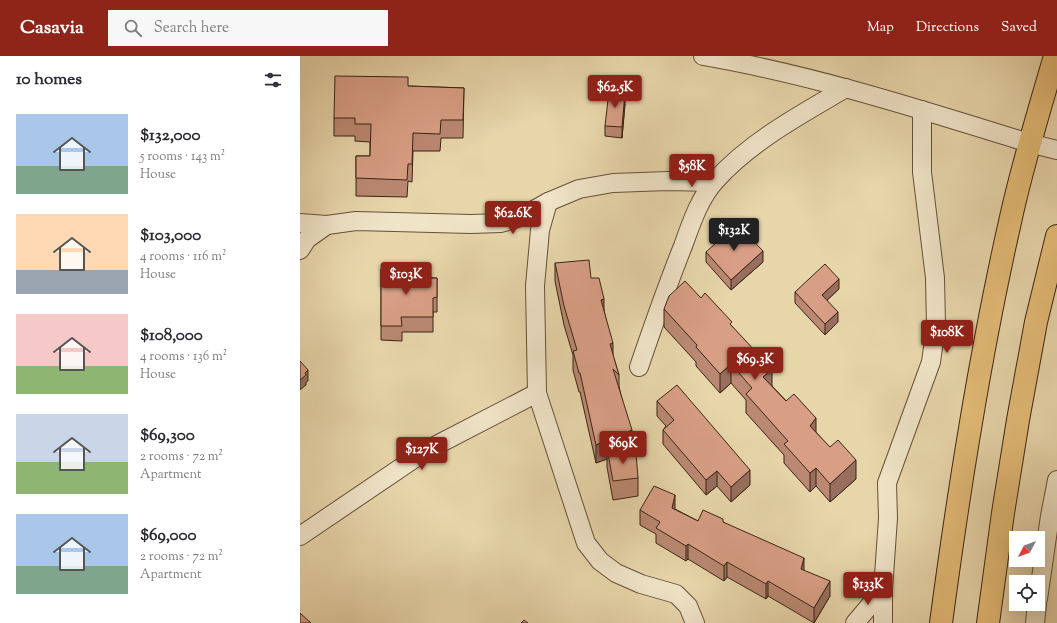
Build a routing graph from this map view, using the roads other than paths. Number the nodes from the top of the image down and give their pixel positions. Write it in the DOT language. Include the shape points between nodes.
graph roads {
  1 [pos="703,56"];
  2 [pos="1055,56"];
  3 [pos="846,88"];
  4 [pos="922,110"];
  5 [pos="1029,143"];
  6 [pos="1057,150"];
  7 [pos="714,182"];
  8 [pos="548,202"];
  9 [pos="300,223"];
  10 [pos="327,225"];
  11 [pos="1057,236"];
  12 [pos="300,250"];
  13 [pos="639,367"];
  14 [pos="537,393"];
  15 [pos="1057,480"];
  16 [pos="300,536"];
  17 [pos="1041,575"];
  18 [pos="883,590"];
  19 [pos="1036,611"];
  20 [pos="695,623"];
  21 [pos="855,623"];
  22 [pos="883,623"];
  23 [pos="941,623"];
  24 [pos="988,623"];
  25 [pos="1035,623"];
  1 -- 3 [label="street"];
  2 -- 5 [label="main road"];
  3 -- 4 [label="street"];
  3 -- 7 [label="street" via="772,133 738,159"];
  4 -- 5 [label="street"];
  4 -- 18 [label="street" via="922,172 934,278 936,326 931,362 887,483 888,518"];
  5 -- 6 [label="street"];
  5 -- 23 [label="main road" via="1010,222 973,408"];
  7 -- 8 [label="street" via="613,183 579,189"];
  7 -- 13 [label="street" via="698,206"];
  8 -- 10 [label="street" via="521,217 501,223 356,221"];
  8 -- 14 [label="street" via="540,230 535,286"];
  9 -- 10 [label="street"];
  10 -- 12 [label="street" via="307,239"];
  11 -- 24 [label="main road" via="1036,322 1018,420"];
  14 -- 16 [label="street" via="427,450"];
  14 -- 20 [label="street" via="586,542 600,561 616,573 641,584 676,594 688,606"];
  15 -- 17 [label="street"];
  18 -- 21 [label="street"];
  18 -- 22 [label="street"];
  19 -- 25 [label="street"];
}
